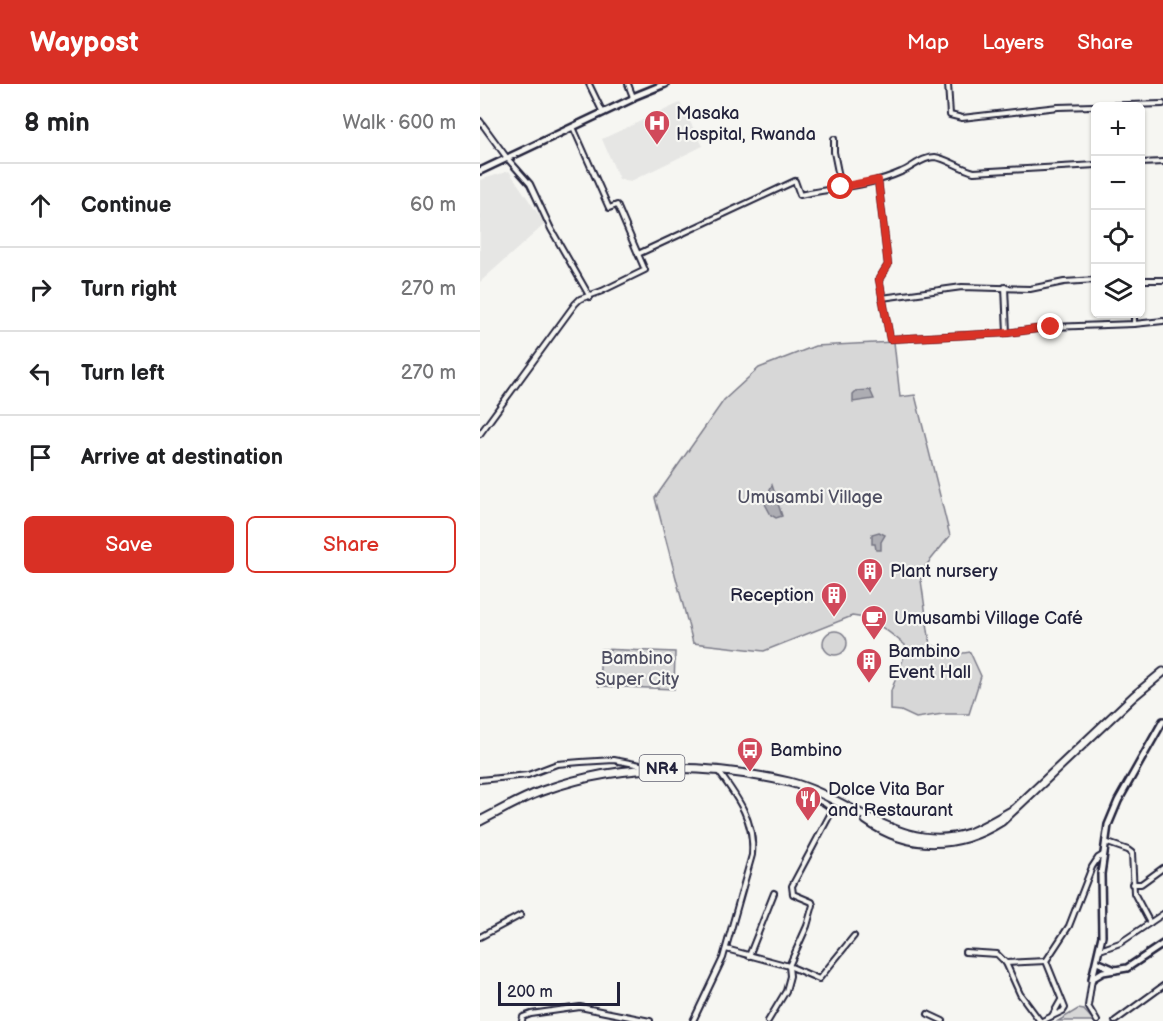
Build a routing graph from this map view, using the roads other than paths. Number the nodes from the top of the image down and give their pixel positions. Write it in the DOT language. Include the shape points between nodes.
graph roads {
  1 [pos="589,84"];
  2 [pos="628,84"];
  3 [pos="665,84"];
  4 [pos="948,84"];
  5 [pos="633,97"];
  6 [pos="1163,104"];
  7 [pos="603,113"];
  8 [pos="480,121"];
  9 [pos="573,127"];
  10 [pos="834,139"];
  11 [pos="507,158"];
  12 [pos="1163,162"];
  13 [pos="1145,163"];
  14 [pos="1091,165"];
  15 [pos="480,171"];
  16 [pos="878,180"];
  17 [pos="841,187"];
  18 [pos="638,254"];
  19 [pos="1091,280"];
  20 [pos="1145,280"];
  21 [pos="1163,280"];
  22 [pos="1005,287"];
  23 [pos="590,297"];
  24 [pos="882,298"];
  25 [pos="1134,318"];
  26 [pos="1163,321"];
  27 [pos="1134,324"];
  28 [pos="1007,333"];
  29 [pos="480,434"];
  30 [pos="1163,672"];
  31 [pos="1163,721"];
  32 [pos="655,768"];
  33 [pos="718,771"];
  34 [pos="480,780"];
  35 [pos="799,785"];
  36 [pos="480,821"];
  37 [pos="1105,842"];
  38 [pos="1103,855"];
  39 [pos="1163,868"];
  40 [pos="1132,884"];
  41 [pos="774,893"];
  42 [pos="1163,914"];
  43 [pos="521,915"];
  44 [pos="1150,923"];
  45 [pos="854,936"];
  46 [pos="480,937"];
  47 [pos="1162,946"];
  48 [pos="726,949"];
  49 [pos="1100,950"];
  50 [pos="965,952"];
  51 [pos="749,956"];
  52 [pos="1046,961"];
  53 [pos="1097,962"];
  54 [pos="1006,963"];
  55 [pos="789,966"];
  56 [pos="1116,971"];
  57 [pos="1092,979"];
  58 [pos="1163,986"];
  59 [pos="1062,999"];
  60 [pos="928,1014"];
  61 [pos="1052,1017"];
  62 [pos="522,1021"];
  63 [pos="650,1021"];
  64 [pos="693,1021"];
  65 [pos="768,1021"];
  66 [pos="944,1021"];
  67 [pos="1041,1021"];
  68 [pos="1097,1021"];
  69 [pos="1115,1021"];
  1 -- 7 [label="street"];
  2 -- 5 [label="street"];
  3 -- 5 [label="street"];
  4 -- 6 [label="street" via="950,112 962,118 1058,107"];
  5 -- 7 [label="street"];
  7 -- 9 [label="street"];
  8 -- 11 [label="street"];
  9 -- 11 [label="street"];
  9 -- 18 [label="street" via="602,195 609,208 617,205"];
  10 -- 17 [label="street"];
  11 -- 15 [label="street"];
  11 -- 23 [label="street" via="530,183 551,230"];
  12 -- 13 [label="street"];
  14 -- 16 [label="street" via="974,172 932,157"];
  16 -- 17 [label="street"];
  16 -- 24 [label="street" via="888,265 879,277"];
  17 -- 18 [label="street" via="800,195 795,182"];
  18 -- 23 [label="street" via="645,270"];
  19 -- 22 [label="street" via="1030,289"];
  20 -- 21 [label="street"];
  22 -- 24 [label="street" via="962,287"];
  22 -- 28 [label="street"];
  23 -- 29 [label="street" via="575,304"];
  24 -- 28 [label="street" via="890,339"];
  25 -- 27 [label="street"];
  26 -- 27 [label="street"];
  27 -- 28 [label="street"];
  30 -- 35 [label="highway, NR4" via="1002,821 958,841 932,844 892,835 823,793"];
  31 -- 37 [label="street" via="1118,801"];
  32 -- 33 [label="highway, NR4"];
  32 -- 34 [label="street" via="614,760 580,762 557,764 528,775"];
  32 -- 36 [label="highway, NR4" via="584,778 521,800"];
  33 -- 35 [label="highway, NR4"];
  33 -- 48 [label="street" via="745,810 753,844"];
  35 -- 55 [label="street" via="807,796 832,809 791,889 813,905"];
  37 -- 38 [label="street"];
  37 -- 40 [label="street" via="1132,854"];
  38 -- 49 [label="street"];
  38 -- 52 [label="street" via="1092,867 1069,926"];
  39 -- 40 [label="street" via="1141,884"];
  40 -- 44 [label="street" via="1137,903"];
  41 -- 51 [label="street"];
  42 -- 44 [label="street"];
  43 -- 46 [label="street"];
  44 -- 49 [label="street" via="1120,944"];
  45 -- 55 [label="street" via="819,979"];
  47 -- 56 [label="street"];
  48 -- 51 [label="street"];
  48 -- 64 [label="street"];
  49 -- 53 [label="street"];
  50 -- 54 [label="street" via="997,954"];
  51 -- 55 [label="street"];
  52 -- 54 [label="street"];
  52 -- 59 [label="street"];
  53 -- 56 [label="street"];
  53 -- 57 [label="street"];
  54 -- 67 [label="street" via="1020,994"];
  55 -- 65 [label="street" via="786,991"];
  56 -- 57 [label="street" via="1100,973"];
  57 -- 68 [label="street" via="1088,1006"];
  58 -- 69 [label="street"];
  59 -- 61 [label="street"];
  59 -- 61 [label="street" via="1064,1010"];
  60 -- 66 [label="street"];
  61 -- 67 [label="street"];
  62 -- 63 [label="street" via="531,1014 580,1007"];
}
